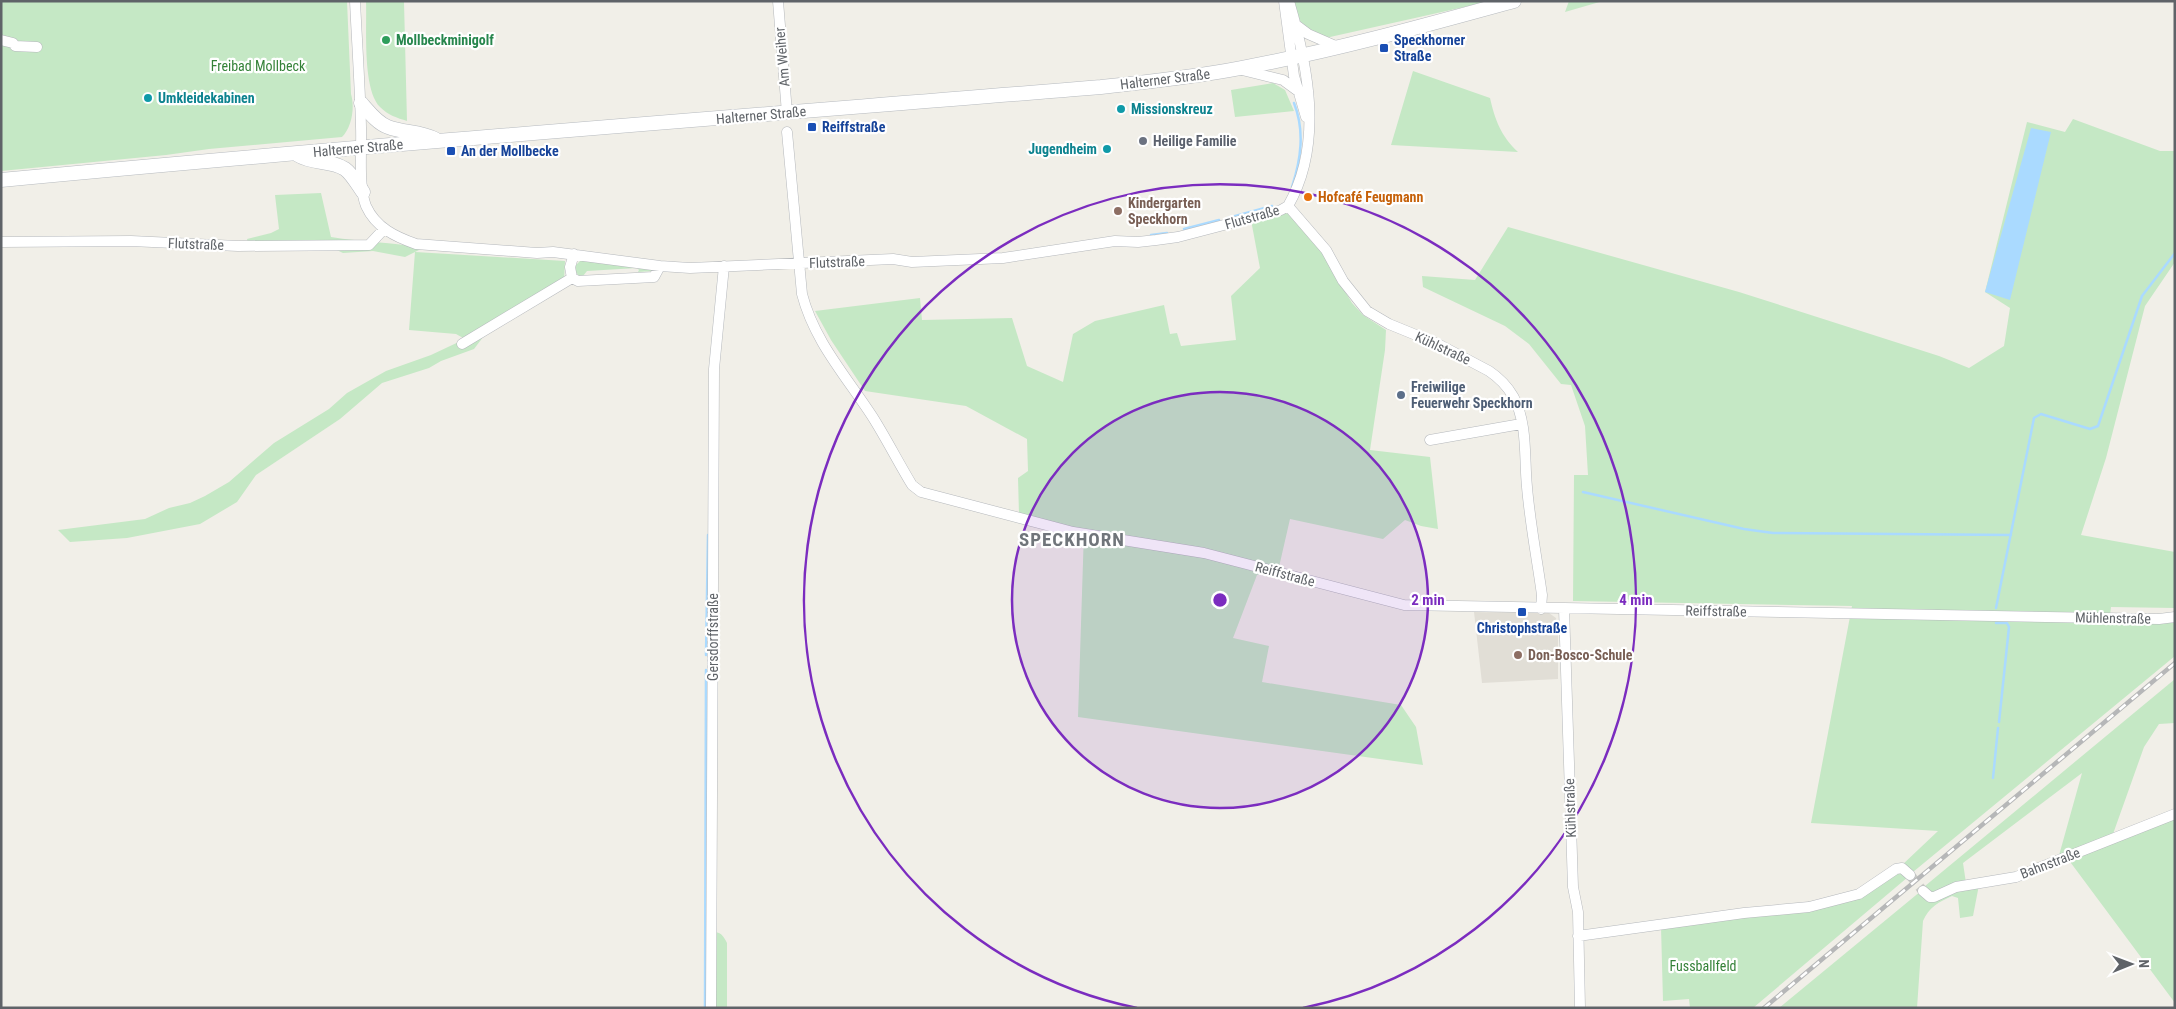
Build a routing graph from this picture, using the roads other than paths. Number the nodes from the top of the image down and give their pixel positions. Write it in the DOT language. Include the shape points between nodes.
graph roads {
  1 [pos="355,1"];
  2 [pos="778,1"];
  3 [pos="1284,1"];
  4 [pos="1289,1"];
  5 [pos="1514,1"];
  6 [pos="1296,24"];
  7 [pos="1,40"];
  8 [pos="37,47"];
  9 [pos="1338,47"];
  10 [pos="1297,57"];
  11 [pos="1239,69"];
  12 [pos="1298,91"];
  13 [pos="361,104"];
  14 [pos="786,107"];
  15 [pos="1309,126"];
  16 [pos="787,132"];
  17 [pos="438,140"];
  18 [pos="362,147"];
  19 [pos="295,153"];
  20 [pos="1,180"];
  21 [pos="363,192"];
  22 [pos="1288,206"];
  23 [pos="384,230"];
  24 [pos="1,242"];
  25 [pos="574,254"];
  26 [pos="799,263"];
  27 [pos="660,266"];
  28 [pos="724,266"];
  29 [pos="572,278"];
  30 [pos="462,344"];
  31 [pos="1522,424"];
  32 [pos="1430,440"];
  33 [pos="1541,608"];
  34 [pos="1564,608"];
  35 [pos="2051,617"];
  36 [pos="2175,617"];
  37 [pos="2175,814"];
  38 [pos="1910,875"];
  39 [pos="1923,891"];
  40 [pos="1578,936"];
  41 [pos="712,1008"];
  42 [pos="1580,1008"];
  1 -- 13 [label="street"];
  2 -- 14 [label="street, Am Weiher"];
  3 -- 10 [label="street"];
  4 -- 6 [label="street"];
  5 -- 9 [label="main road, Halterner Straße"];
  6 -- 9 [label="street" via="1308,34"];
  6 -- 10 [label="street"];
  7 -- 8 [label="street" via="15,46"];
  9 -- 10 [label="main road, Halterner Straße"];
  10 -- 11 [label="main road, Halterner Straße"];
  10 -- 12 [label="street"];
  10 -- 15 [label="street" via="1310,111"];
  11 -- 12 [label="street" via="1283,80"];
  11 -- 14 [label="main road, Halterner Straße" via="1101,87"];
  12 -- 15 [label="street"];
  13 -- 17 [label="main road" via="388,127 425,134"];
  13 -- 18 [label="street"];
  14 -- 17 [label="main road, Halterner Straße"];
  15 -- 22 [label="street" via="1303,170"];
  16 -- 26 [label="street, Reiffstraße"];
  17 -- 18 [label="main road, Halterner Straße"];
  18 -- 19 [label="main road, Halterner Straße"];
  18 -- 21 [label="street, Flutstraße"];
  19 -- 20 [label="main road, Halterner Straße"];
  19 -- 21 [label="main road" via="305,160 334,164 345,170"];
  21 -- 23 [label="street, Flutstraße" via="366,207"];
  22 -- 26 [label="street, Flutstraße" via="1168,238 1115,241 1003,258"];
  22 -- 31 [label="street, Kühlstraße" via="1326,250 1343,281 1367,311 1497,376 1513,397"];
  23 -- 24 [label="street, Flutstraße" via="369,245"];
  23 -- 25 [label="street, Flutstraße" via="416,244"];
  25 -- 27 [label="street, Flutstraße"];
  25 -- 29 [label="street" via="570,267"];
  26 -- 28 [label="street, Flutstraße"];
  26 -- 33 [label="street, Reiffstraße" via="807,313 822,344 872,415 912,485 921,492 1073,532 1204,553 1404,605"];
  27 -- 28 [label="street, Flutstraße"];
  27 -- 29 [label="street" via="654,276 578,281"];
  28 -- 41 [label="street, Gersdorffstraße" via="714,369"];
  29 -- 30 [label="street"];
  31 -- 32 [label="street"];
  31 -- 33 [label="street, Kühlstraße"];
  33 -- 34 [label="street, Reiffstraße"];
  34 -- 35 [label="street, Reiffstraße"];
  34 -- 40 [label="street, Kühlstraße"];
  35 -- 36 [label="street, Mühlenstraße"];
  37 -- 39 [label="street, Bahnstraße" via="2016,877 1956,887 1934,897"];
  38 -- 40 [label="street" via="1902,868 1896,869 1859,894 1809,907"];
  40 -- 42 [label="street, Kühlstraße"];
}
